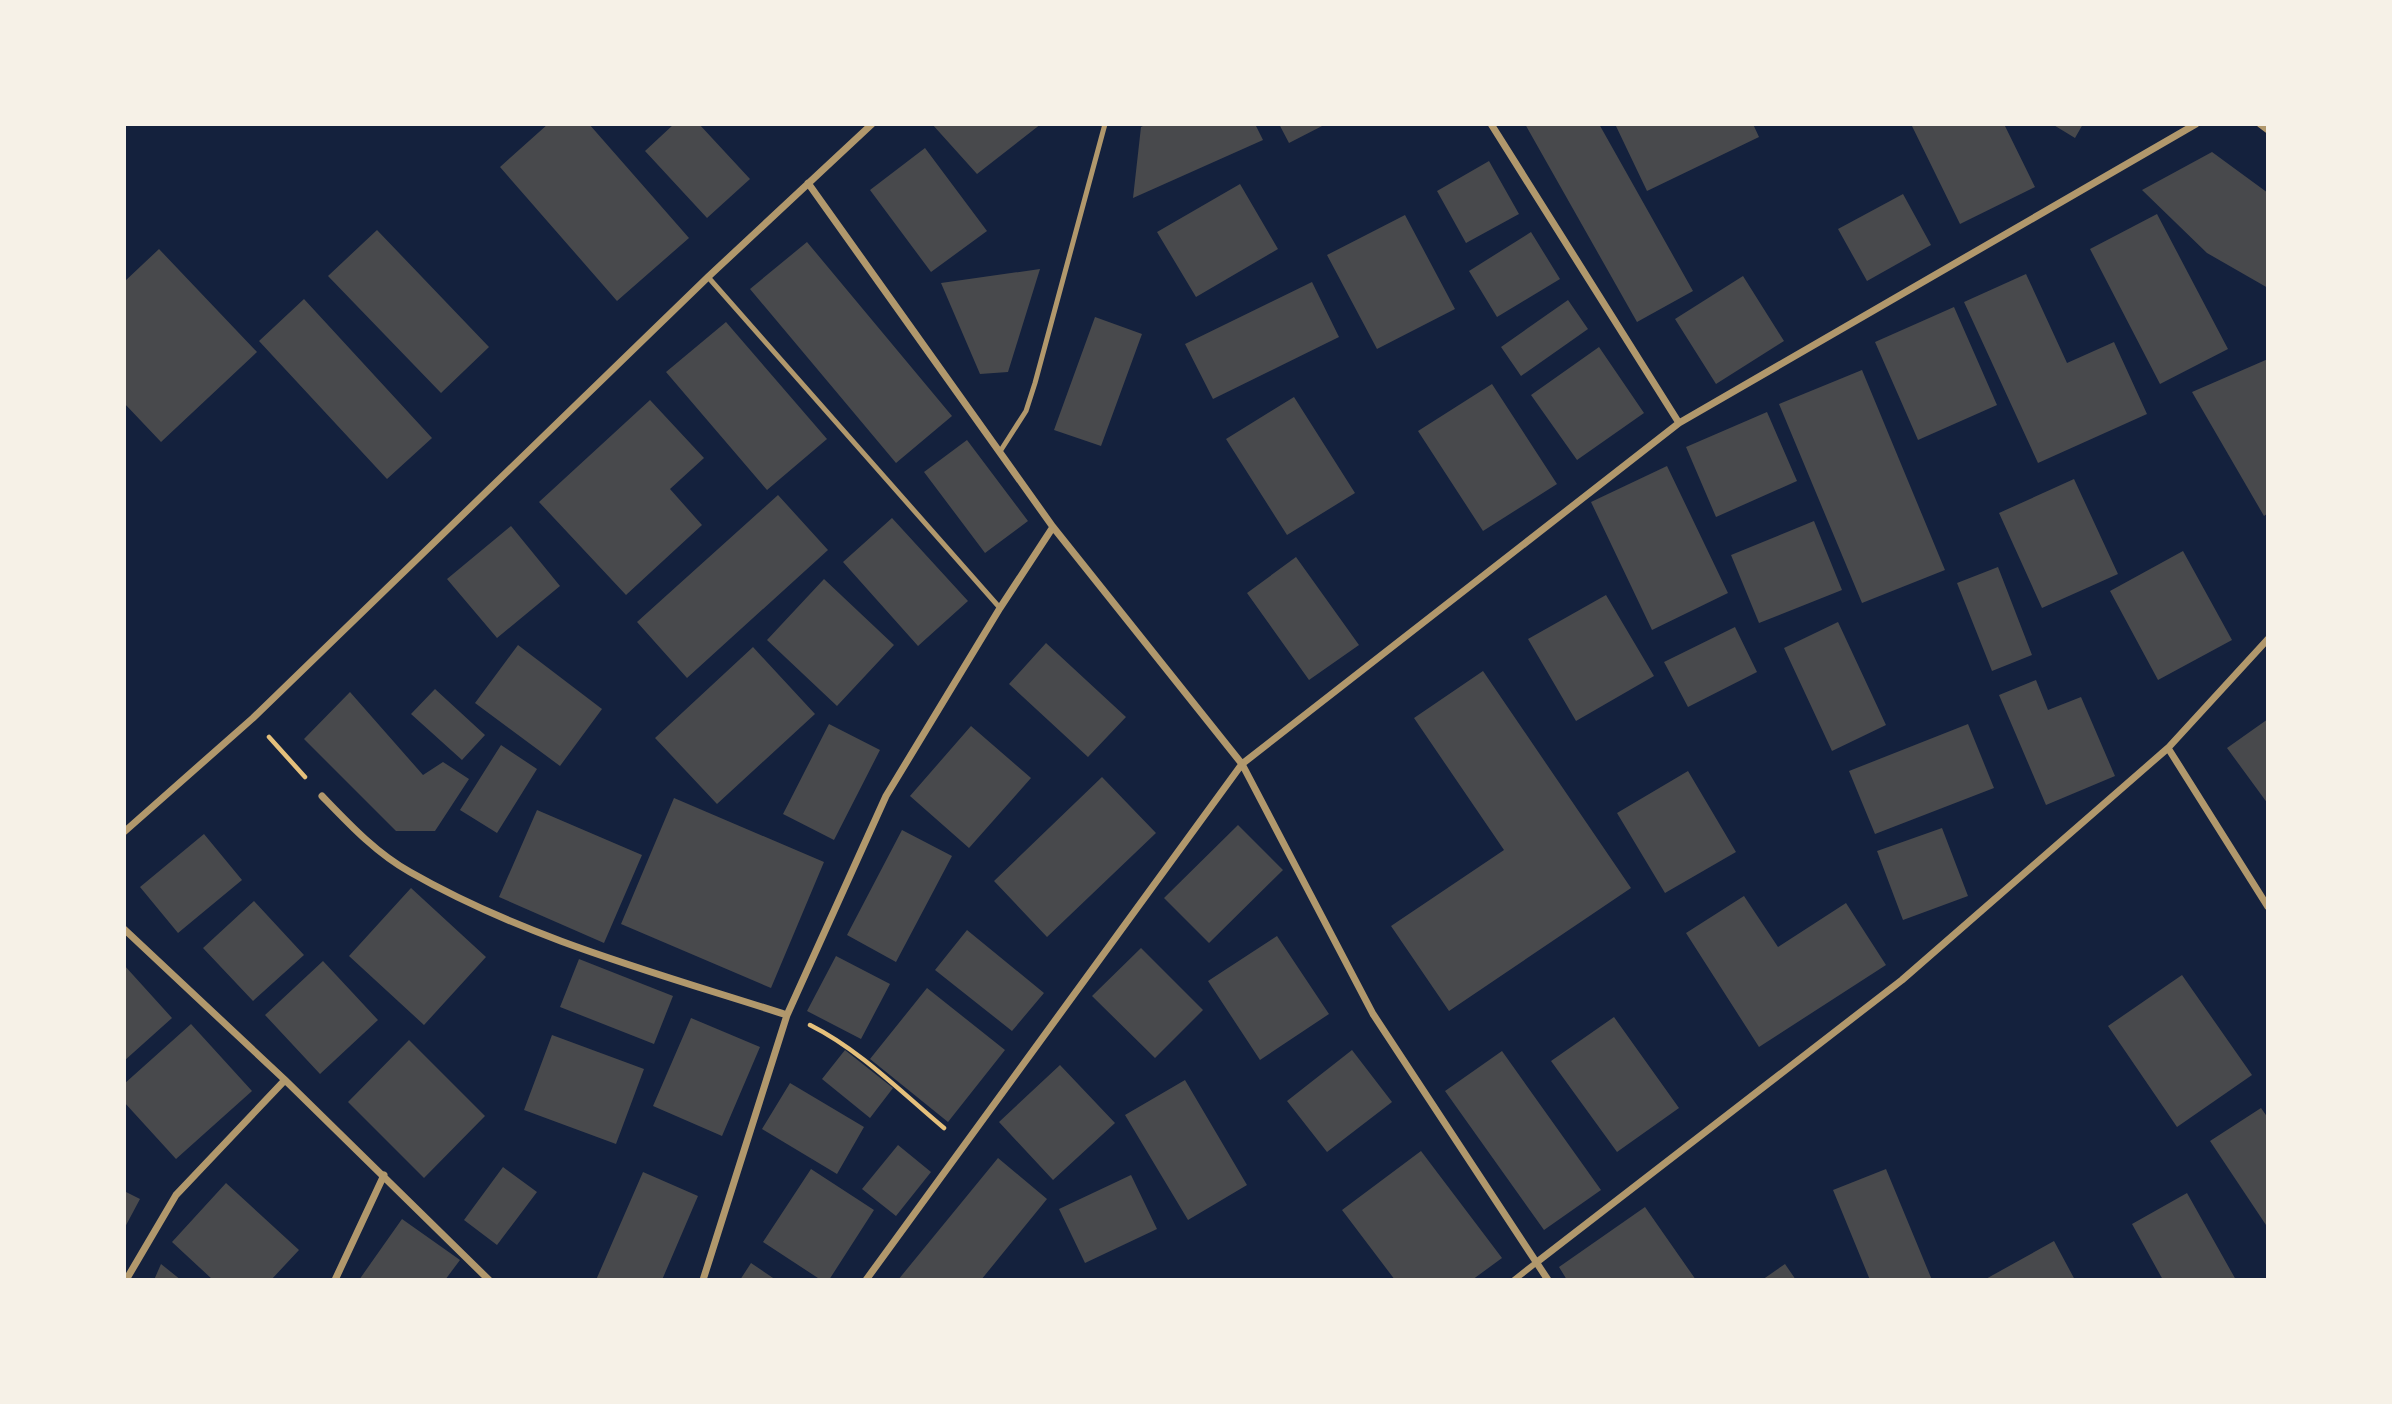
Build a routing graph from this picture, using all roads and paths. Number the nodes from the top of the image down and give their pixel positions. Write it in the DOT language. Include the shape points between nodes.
graph roads {
  1 [pos="872,124"];
  2 [pos="1105,124"];
  3 [pos="1491,124"];
  4 [pos="2196,124"];
  5 [pos="2260,124"];
  6 [pos="2268,130"];
  7 [pos="808,183"];
  8 [pos="708,277"];
  9 [pos="1679,423"];
  10 [pos="1001,450"];
  11 [pos="1053,527"];
  12 [pos="1000,608"];
  13 [pos="2268,639"];
  14 [pos="253,718"];
  15 [pos="2168,748"];
  16 [pos="1242,764"];
  17 [pos="322,796"];
  18 [pos="124,832"];
  19 [pos="2268,907"];
  20 [pos="124,929"];
  21 [pos="787,1014"];
  22 [pos="285,1080"];
  23 [pos="963,1144"];
  24 [pos="384,1175"];
  25 [pos="1537,1262"];
  26 [pos="126,1280"];
  27 [pos="335,1280"];
  28 [pos="489,1280"];
  29 [pos="704,1280"];
  30 [pos="866,1280"];
  31 [pos="1514,1280"];
  32 [pos="1548,1280"];
  1 -- 7 [label="street"];
  2 -- 10 [label="lane" via="1029,402"];
  3 -- 9 [label="street"];
  4 -- 9 [label="street"];
  5 -- 6 [label="street"];
  7 -- 8 [label="street"];
  7 -- 10 [label="street"];
  8 -- 12 [label="lane"];
  8 -- 14 [label="street"];
  9 -- 16 [label="street"];
  10 -- 11 [label="street"];
  11 -- 12 [label="street"];
  11 -- 16 [label="street"];
  12 -- 21 [label="street" via="886,796"];
  13 -- 15 [label="street"];
  14 -- 17 [label="path"];
  14 -- 18 [label="street"];
  15 -- 19 [label="street"];
  15 -- 25 [label="street" via="1902,980"];
  16 -- 23 [label="street"];
  16 -- 25 [label="street" via="1373,1014"];
  17 -- 21 [label="street" via="365,841 409,872 497,915 581,948"];
  20 -- 22 [label="street"];
  21 -- 23 [label="path" via="830,1035 865,1060"];
  21 -- 29 [label="street"];
  22 -- 24 [label="street"];
  22 -- 26 [label="street" via="176,1195"];
  23 -- 30 [label="street"];
  24 -- 27 [label="street"];
  24 -- 28 [label="street"];
  25 -- 31 [label="street"];
  25 -- 32 [label="street"];
}
